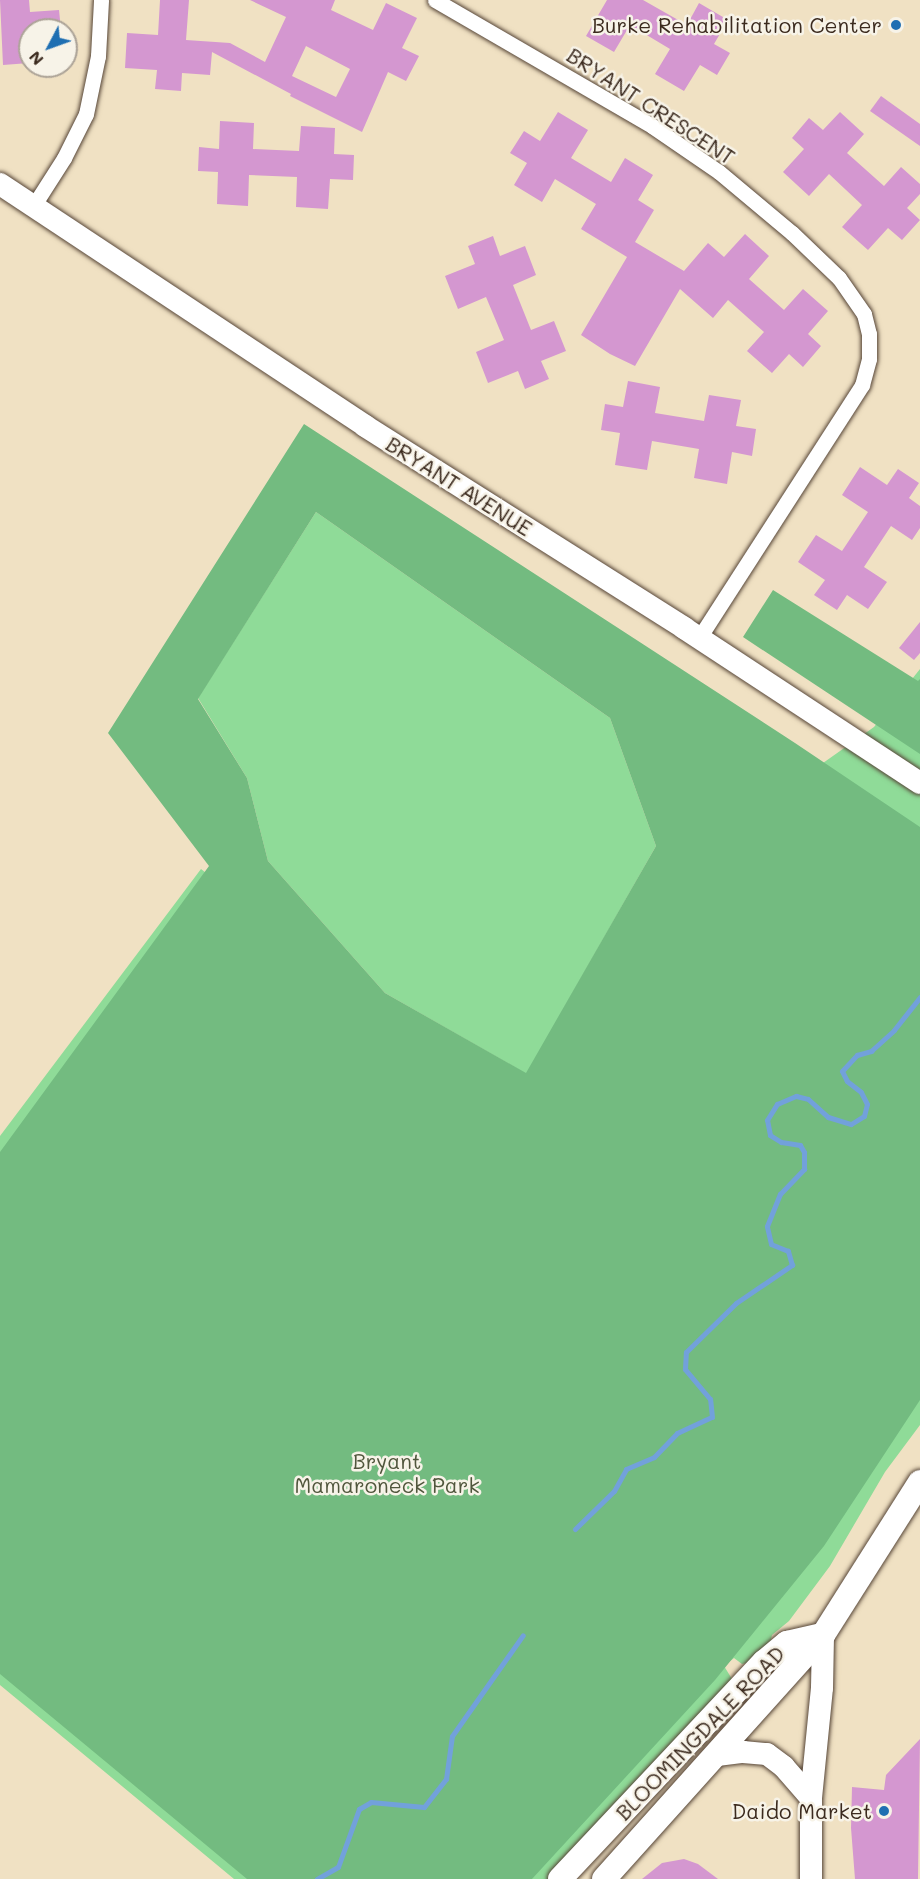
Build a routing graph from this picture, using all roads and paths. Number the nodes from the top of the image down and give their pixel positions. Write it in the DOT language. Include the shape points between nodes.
graph roads {
  1 [pos="101,0"];
  2 [pos="435,0"];
  3 [pos="0,184"];
  4 [pos="34,205"];
  5 [pos="699,638"];
  6 [pos="920,783"];
  7 [pos="920,1482"];
  8 [pos="823,1635"];
  9 [pos="717,1755"];
  10 [pos="811,1798"];
  11 [pos="560,1879"];
  12 [pos="604,1879"];
  13 [pos="812,1879"];
  1 -- 4 [label="street" via="98,56 87,114"];
  2 -- 5 [label="street, BRYANT CRESCENT" via="652,126 718,172 831,270 864,314 869,359 862,385"];
  3 -- 4 [label="street, BRYANT AVENUE"];
  4 -- 5 [label="street, BRYANT AVENUE" via="365,426"];
  5 -- 6 [label="street, BRYANT AVENUE"];
  7 -- 8 [label="main road"];
  8 -- 9 [label="main road, BLOOMINGDALE ROAD"];
  8 -- 10 [label="street"];
  8 -- 11 [label="main road, BLOOMINGDALE ROAD" via="787,1643 764,1662"];
  9 -- 10 [label="street" via="755,1751 767,1754"];
  9 -- 12 [label="main road, BLOOMINGDALE ROAD"];
  10 -- 13 [label="street"];
}
